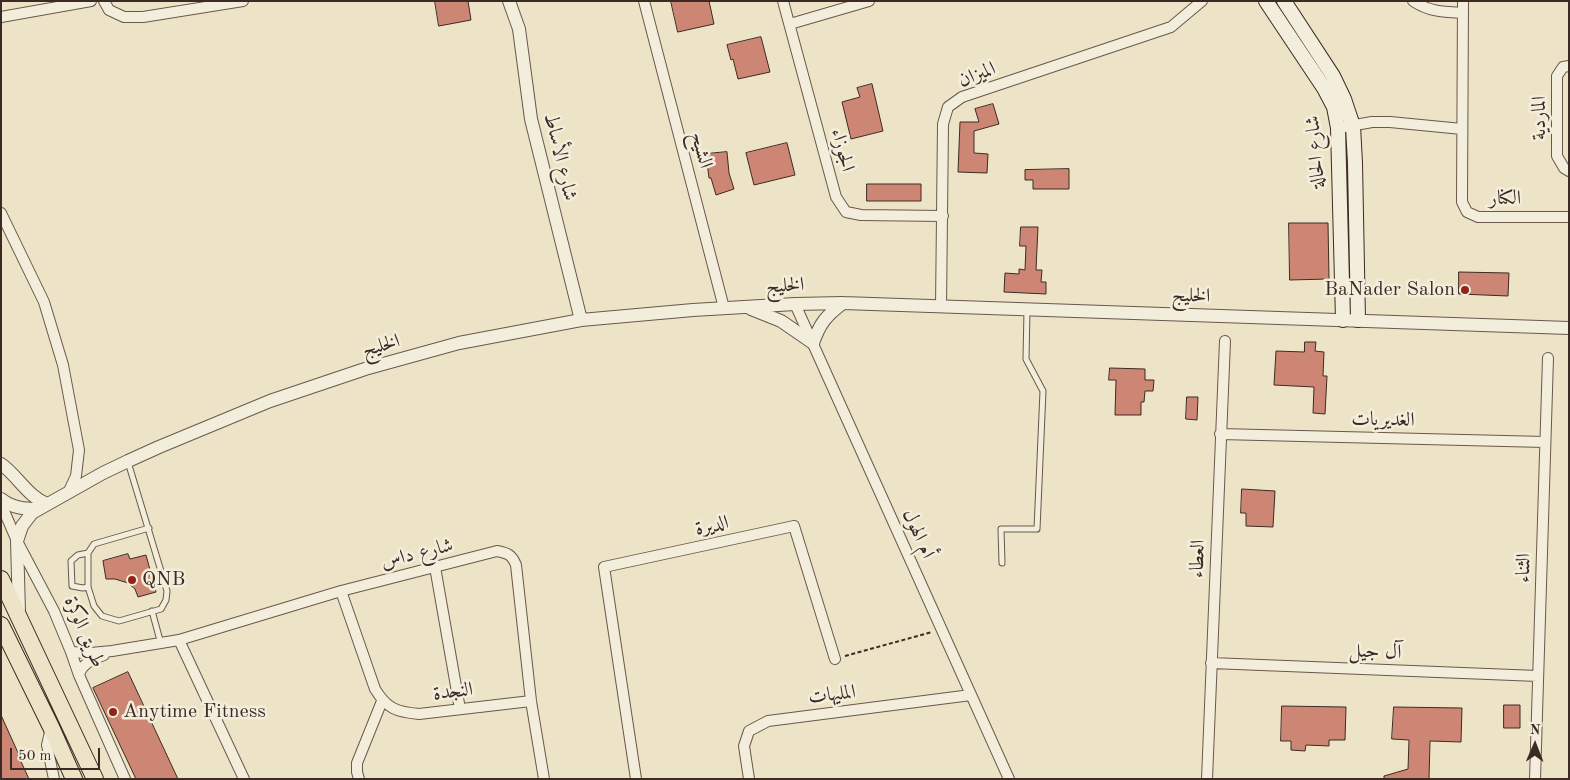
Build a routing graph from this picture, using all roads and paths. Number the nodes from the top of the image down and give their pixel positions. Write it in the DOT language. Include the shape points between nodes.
graph roads {
  1 [pos="91,1"];
  2 [pos="104,1"];
  3 [pos="509,1"];
  4 [pos="644,1"];
  5 [pos="784,1"];
  6 [pos="869,1"];
  7 [pos="1202,1"];
  8 [pos="1266,1"];
  9 [pos="1284,1"];
  10 [pos="1413,1"];
  11 [pos="1463,1"];
  12 [pos="237,2"];
  13 [pos="1463,13"];
  14 [pos="1,17"];
  15 [pos="790,24"];
  16 [pos="1569,66"];
  17 [pos="1353,126"];
  18 [pos="1338,128"];
  19 [pos="1462,129"];
  20 [pos="1569,172"];
  21 [pos="1,213"];
  22 [pos="943,216"];
  23 [pos="1569,217"];
  24 [pos="843,303"];
  25 [pos="795,304"];
  26 [pos="746,307"];
  27 [pos="941,307"];
  28 [pos="724,308"];
  29 [pos="1028,310"];
  30 [pos="581,320"];
  31 [pos="1343,320"];
  32 [pos="1358,320"];
  33 [pos="1569,328"];
  34 [pos="1225,341"];
  35 [pos="813,343"];
  36 [pos="1548,358"];
  37 [pos="1220,434"];
  38 [pos="1545,442"];
  39 [pos="128,461"];
  40 [pos="1,464"];
  41 [pos="68,492"];
  42 [pos="1,499"];
  43 [pos="1,504"];
  44 [pos="43,507"];
  45 [pos="149,528"];
  46 [pos="17,541"];
  47 [pos="88,552"];
  48 [pos="1002,563"];
  49 [pos="436,567"];
  50 [pos="1,579"];
  51 [pos="88,587"];
  52 [pos="341,591"];
  53 [pos="152,611"];
  54 [pos="19,617"];
  55 [pos="1,625"];
  56 [pos="941,630"];
  57 [pos="179,640"];
  58 [pos="161,644"];
  59 [pos="71,652"];
  60 [pos="112,652"];
  61 [pos="835,659"];
  62 [pos="1211,663"];
  63 [pos="79,675"];
  64 [pos="1538,676"];
  65 [pos="971,695"];
  66 [pos="382,701"];
  67 [pos="531,701"];
  68 [pos="460,709"];
  69 [pos="51,727"];
  70 [pos="54,779"];
  71 [pos="74,779"];
  72 [pos="95,779"];
  73 [pos="125,779"];
  74 [pos="244,779"];
  75 [pos="359,779"];
  76 [pos="544,779"];
  77 [pos="636,779"];
  78 [pos="749,779"];
  79 [pos="1009,779"];
  80 [pos="1207,779"];
  81 [pos="1534,779"];
  1 -- 14 [label="street"];
  2 -- 12 [label="street" via="109,10 124,17 143,17"];
  3 -- 30 [label="street, شارع الأساط" via="519,29 530,119"];
  4 -- 28 [label="street, الشيح"];
  5 -- 15 [label="street, الجوزاء"];
  6 -- 15 [label="street"];
  7 -- 22 [label="street, الميزان" via="1170,27 962,97 948,107 943,124"];
  8 -- 18 [label="main road, شارع الحالة" via="1324,88 1334,107"];
  9 -- 17 [label="main road, شارع الحالة" via="1333,76"];
  10 -- 13 [label="street" via="1426,9"];
  11 -- 13 [label="street, الكنار"];
  13 -- 19 [label="street, الكنار"];
  15 -- 22 [label="street, الجوزاء" via="836,196 846,212"];
  16 -- 20 [label="street, الماردية" via="1563,67 1557,76 1557,156"];
  17 -- 18 [label="street"];
  17 -- 19 [label="street" via="1390,122"];
  17 -- 32 [label="main road, شارع الحالة"];
  18 -- 31 [label="main road, شارع الحالة"];
  19 -- 23 [label="street, الكنار" via="1462,202 1467,212 1478,217"];
  21 -- 41 [label="street" via="44,302 63,365 79,450 76,476"];
  22 -- 27 [label="street, الميزان"];
  24 -- 25 [label="street, الخليج"];
  24 -- 27 [label="street, الخليج"];
  24 -- 35 [label="street" via="824,319"];
  25 -- 26 [label="street, الخليج"];
  25 -- 35 [label="street, أم الهول"];
  26 -- 28 [label="street, الخليج"];
  26 -- 35 [label="street" via="781,322"];
  27 -- 29 [label="street, الخليج"];
  28 -- 30 [label="street, الخليج"];
  29 -- 31 [label="street, الخليج"];
  29 -- 48 [label="lane" via="1026,359 1043,391 1037,529 1001,529"];
  30 -- 39 [label="street, الخليج" via="459,344 365,369 270,401"];
  31 -- 32 [label="street, الخليج"];
  32 -- 33 [label="street, الخليج"];
  34 -- 37 [label="street, العطاء"];
  35 -- 56 [label="street, أم الهول"];
  36 -- 38 [label="street, الثناء"];
  37 -- 38 [label="street, الغديريات"];
  37 -- 62 [label="street, العطاء"];
  38 -- 64 [label="street, الثناء"];
  39 -- 41 [label="street, الخليج"];
  39 -- 45 [label="lane"];
  40 -- 44 [label="street"];
  41 -- 44 [label="street, الخليج"];
  42 -- 44 [label="street" via="16,507"];
  43 -- 46 [label="street, طريق الوكرة"];
  44 -- 46 [label="street, الخليج" via="27,519"];
  45 -- 47 [label="lane" via="94,544"];
  45 -- 53 [label="lane" via="167,590 161,609"];
  46 -- 54 [label="street, الخليج"];
  46 -- 59 [label="street, طريق الوكرة" via="54,611"];
  47 -- 51 [label="lane"];
  47 -- 51 [label="lane" via="71,562 72,586"];
  49 -- 52 [label="street, شارع داس"];
  49 -- 67 [label="street, شارع داس" via="498,552 512,556 516,565"];
  49 -- 68 [label="street"];
  50 -- 54 [label="highway"];
  51 -- 53 [label="lane" via="94,606 102,616 119,620"];
  52 -- 57 [label="street, شارع داس"];
  52 -- 66 [label="street" via="371,679"];
  53 -- 58 [label="lane"];
  54 -- 72 [label="highway"];
  55 -- 69 [label="highway"];
  56 -- 61 [label="path"];
  56 -- 65 [label="street, أم الهول"];
  57 -- 58 [label="street, شارع داس"];
  57 -- 74 [label="street"];
  58 -- 60 [label="street, شارع داس"];
  59 -- 60 [label="street, شارع داس"];
  59 -- 63 [label="street, طريق الوكرة"];
  60 -- 63 [label="street, شارع داس" via="86,664"];
  61 -- 77 [label="street, الديرة" via="794,526 604,567"];
  62 -- 64 [label="street, آل جيل"];
  62 -- 80 [label="street, العطاء"];
  63 -- 73 [label="street, طريق الوكرة"];
  64 -- 81 [label="street, الثناء"];
  65 -- 78 [label="street, المليهات" via="768,721 749,731 744,746"];
  65 -- 79 [label="street, أم الهول"];
  66 -- 68 [label="street, النجدة" via="406,713"];
  66 -- 75 [label="street" via="357,763"];
  67 -- 68 [label="street, النجدة"];
  67 -- 76 [label="street, شارع داس"];
  69 -- 70 [label="street" via="47,745"];
  69 -- 71 [label="highway"];
}
